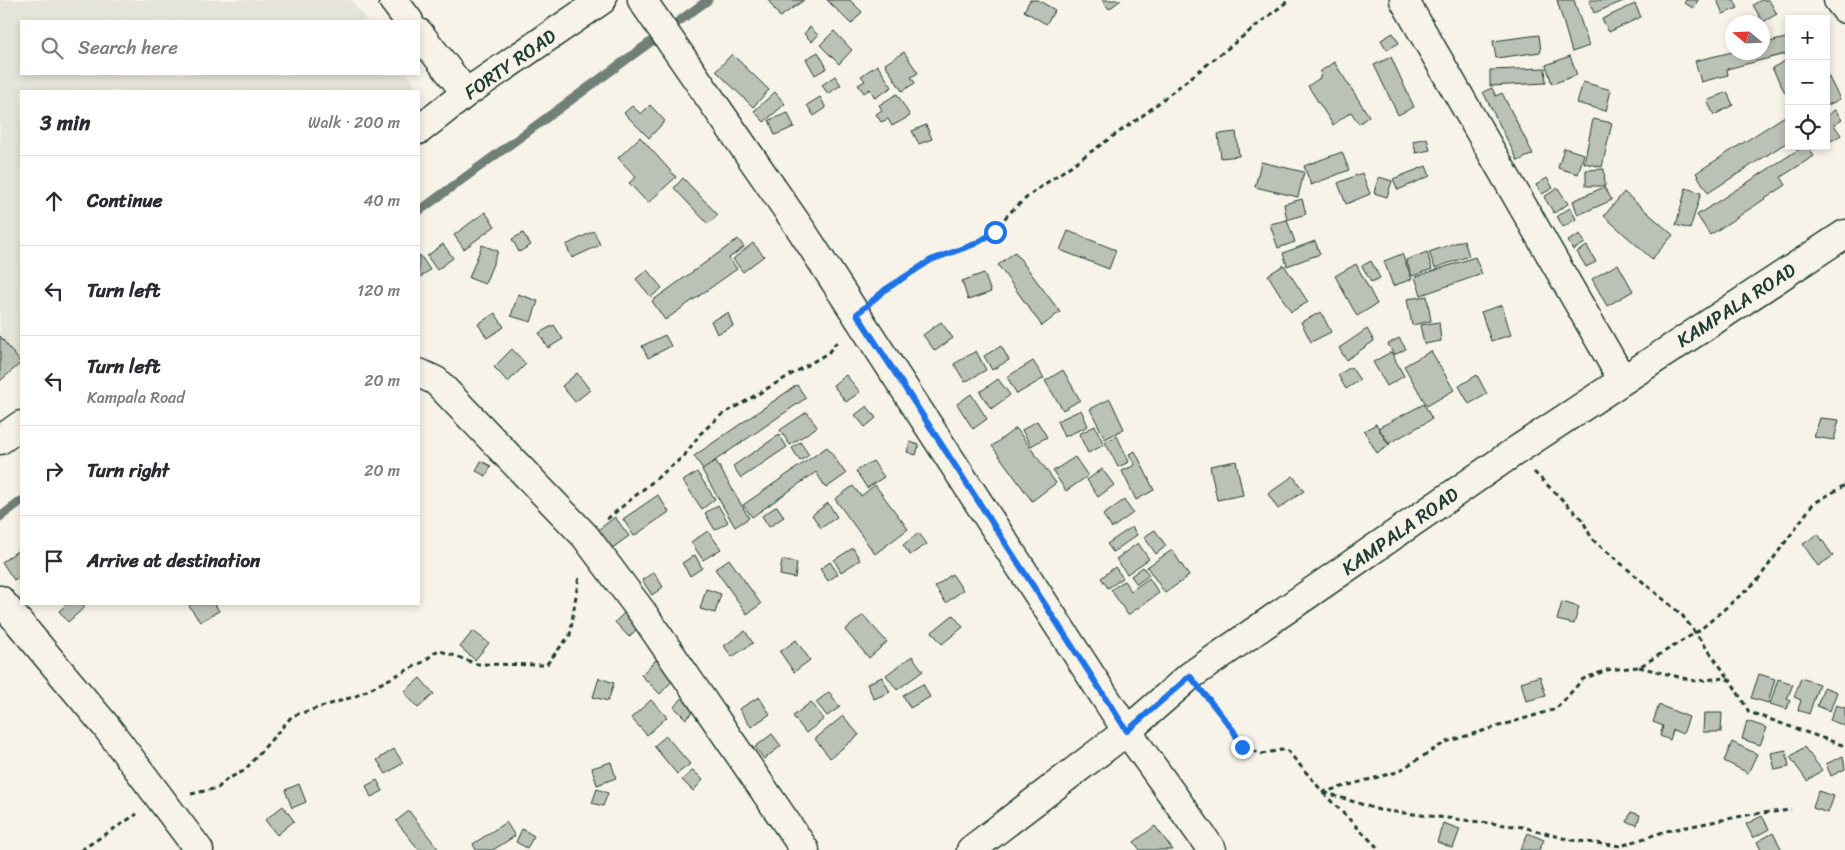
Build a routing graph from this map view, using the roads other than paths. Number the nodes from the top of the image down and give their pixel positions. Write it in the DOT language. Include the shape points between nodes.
graph roads {
  1 [pos="393,0"];
  2 [pos="602,0"];
  3 [pos="642,0"];
  4 [pos="1404,0"];
  5 [pos="1838,0"];
  6 [pos="1845,9"];
  7 [pos="408,20"];
  8 [pos="420,34"];
  9 [pos="466,93"];
  10 [pos="420,129"];
  11 [pos="1845,234"];
  12 [pos="420,374"];
  13 [pos="1622,379"];
  14 [pos="20,425"];
  15 [pos="0,440"];
  16 [pos="0,600"];
  17 [pos="1127,731"];
  18 [pos="199,850"];
  19 [pos="805,850"];
  20 [pos="971,850"];
  21 [pos="1212,850"];
  1 -- 7 [label="street"];
  2 -- 9 [label="street, FORTY ROAD"];
  3 -- 17 [label="street" via="802,231"];
  4 -- 13 [label="street"];
  5 -- 6 [label="street"];
  8 -- 9 [label="street"];
  9 -- 10 [label="street, FORTY ROAD"];
  11 -- 13 [label="street, KAMPALA ROAD"];
  12 -- 19 [label="street" via="436,381 585,536 642,612"];
  13 -- 17 [label="street, KAMPALA ROAD" via="1190,676"];
  14 -- 15 [label="street"];
  16 -- 18 [label="street" via="105,725"];
  17 -- 20 [label="street, KAMPALA ROAD"];
  17 -- 21 [label="street"];
}
